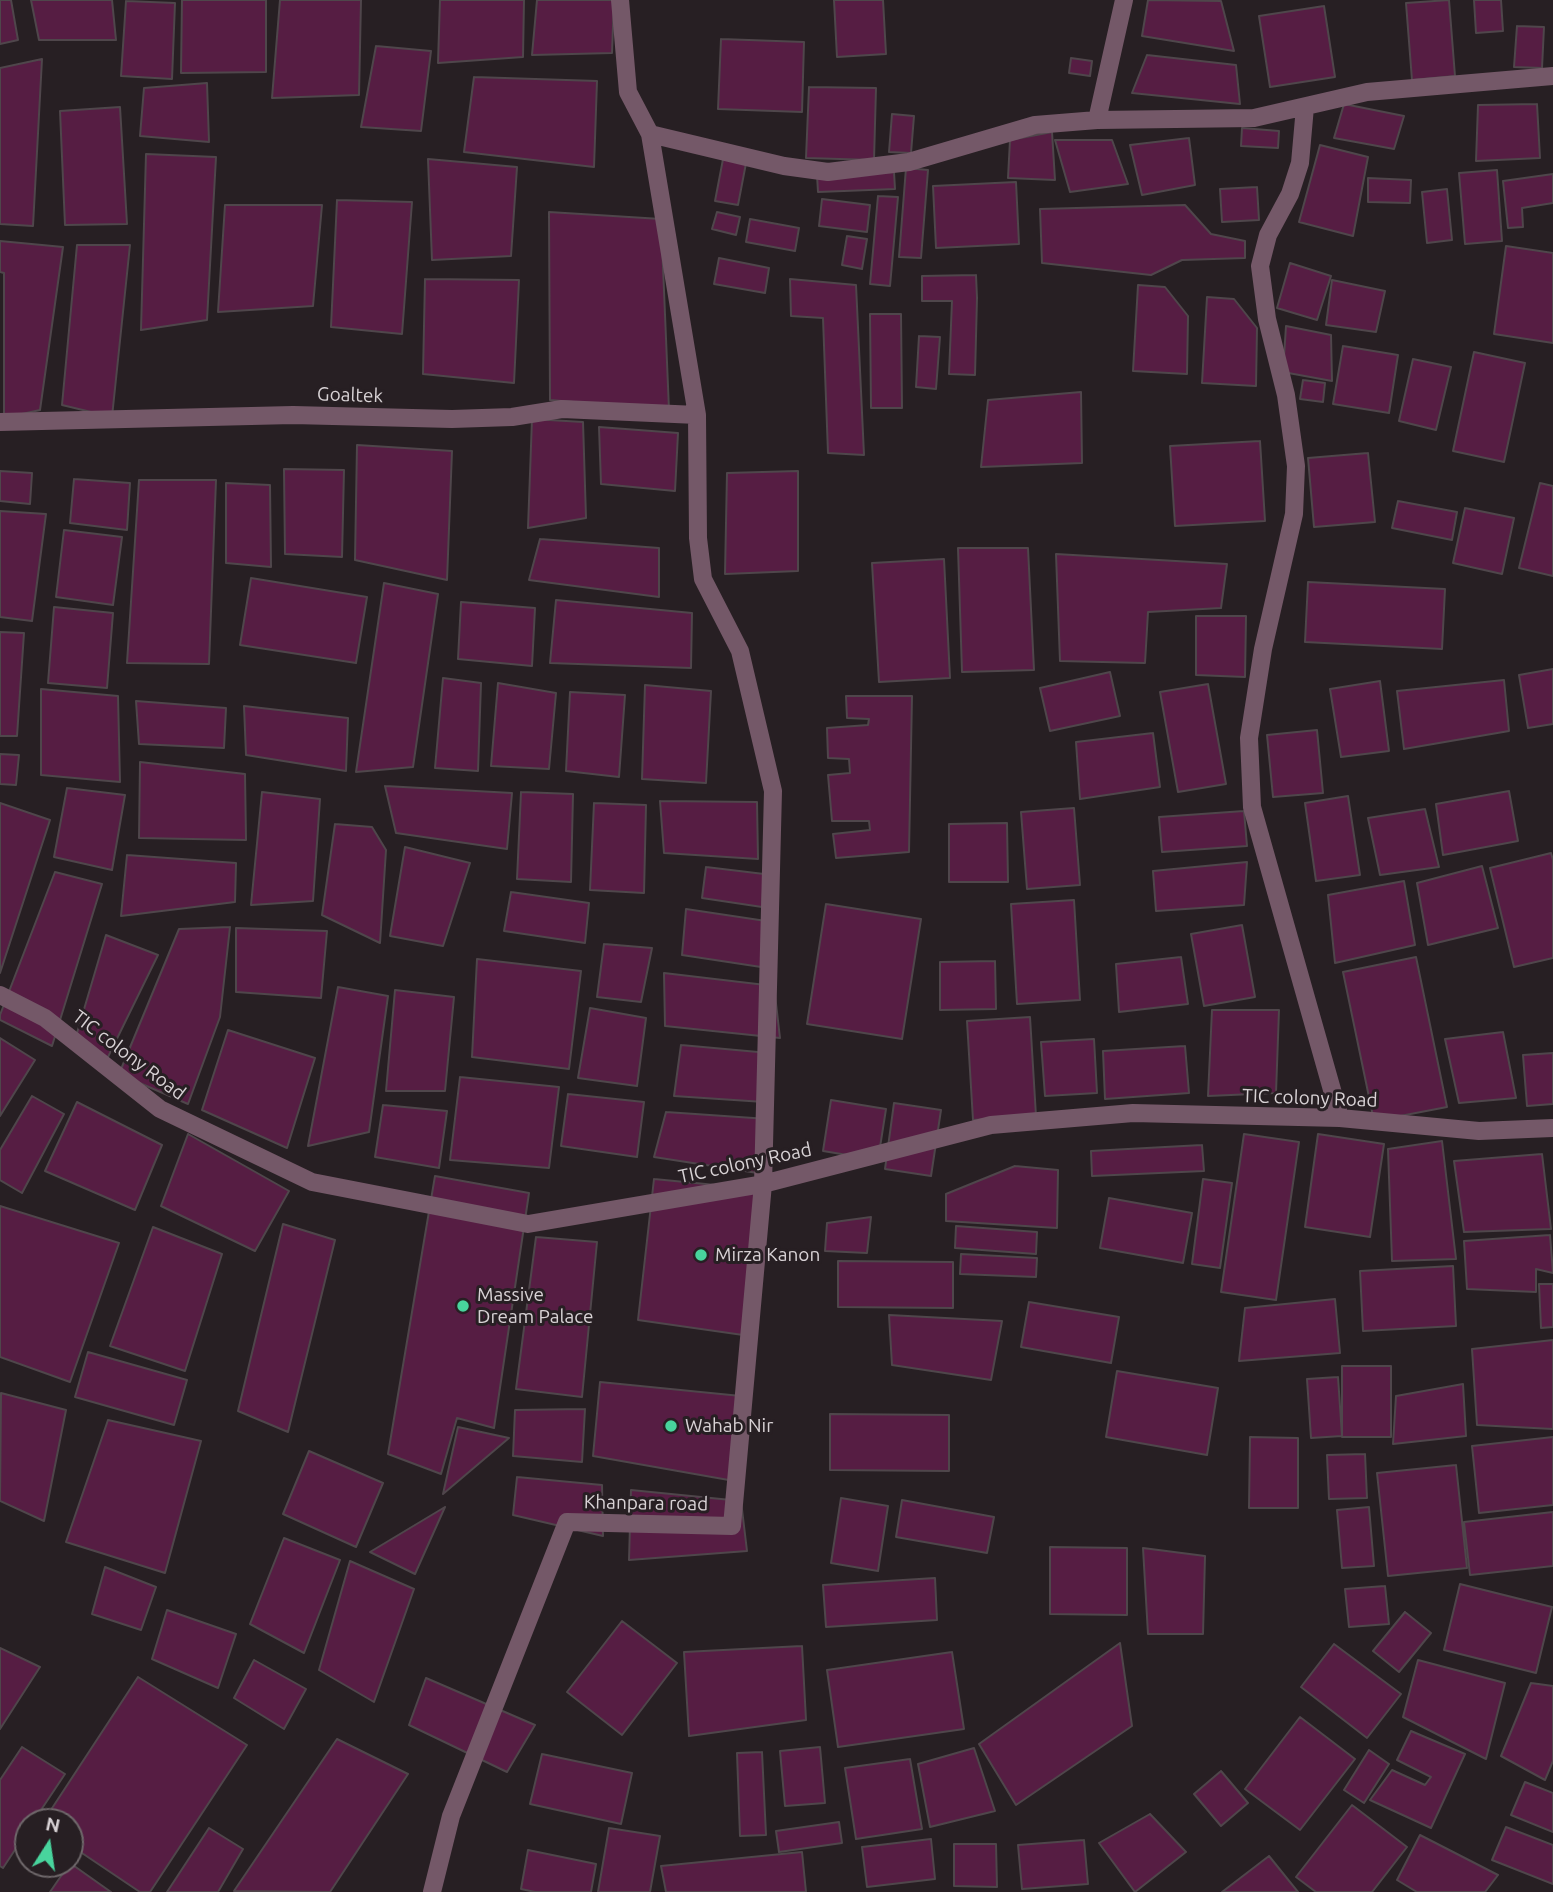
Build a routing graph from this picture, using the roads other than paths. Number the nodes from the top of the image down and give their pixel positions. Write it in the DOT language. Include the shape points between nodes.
graph roads {
  1 [pos="620,0"];
  2 [pos="1124,0"];
  3 [pos="1553,76"];
  4 [pos="1305,107"];
  5 [pos="1097,120"];
  6 [pos="650,134"];
  7 [pos="697,415"];
  8 [pos="0,422"];
  9 [pos="0,995"];
  10 [pos="1340,1118"];
  11 [pos="1553,1128"];
  12 [pos="763,1184"];
  13 [pos="432,1892"];
  1 -- 6 [label="street" via="628,92"];
  2 -- 5 [label="street"];
  3 -- 4 [label="street" via="1367,92"];
  4 -- 5 [label="street" via="1254,118"];
  4 -- 10 [label="street" via="1300,163 1268,235 1261,266 1296,466 1294,514 1263,649 1249,738 1252,807"];
  5 -- 6 [label="street" via="1035,125 909,162 828,172"];
  6 -- 7 [label="street"];
  7 -- 8 [label="street, Goaltek" via="562,408 512,417 452,419 293,415"];
  7 -- 12 [label="street" via="703,579 740,651 773,791"];
  9 -- 12 [label="street, TIC colony Road" via="45,1018 160,1109 312,1182 528,1224"];
  10 -- 11 [label="street, TIC colony Road" via="1479,1131"];
  10 -- 12 [label="street, TIC colony Road" via="1133,1113 991,1125"];
  12 -- 13 [label="street, Khanpara road" via="732,1526 567,1522 451,1816"];
}
